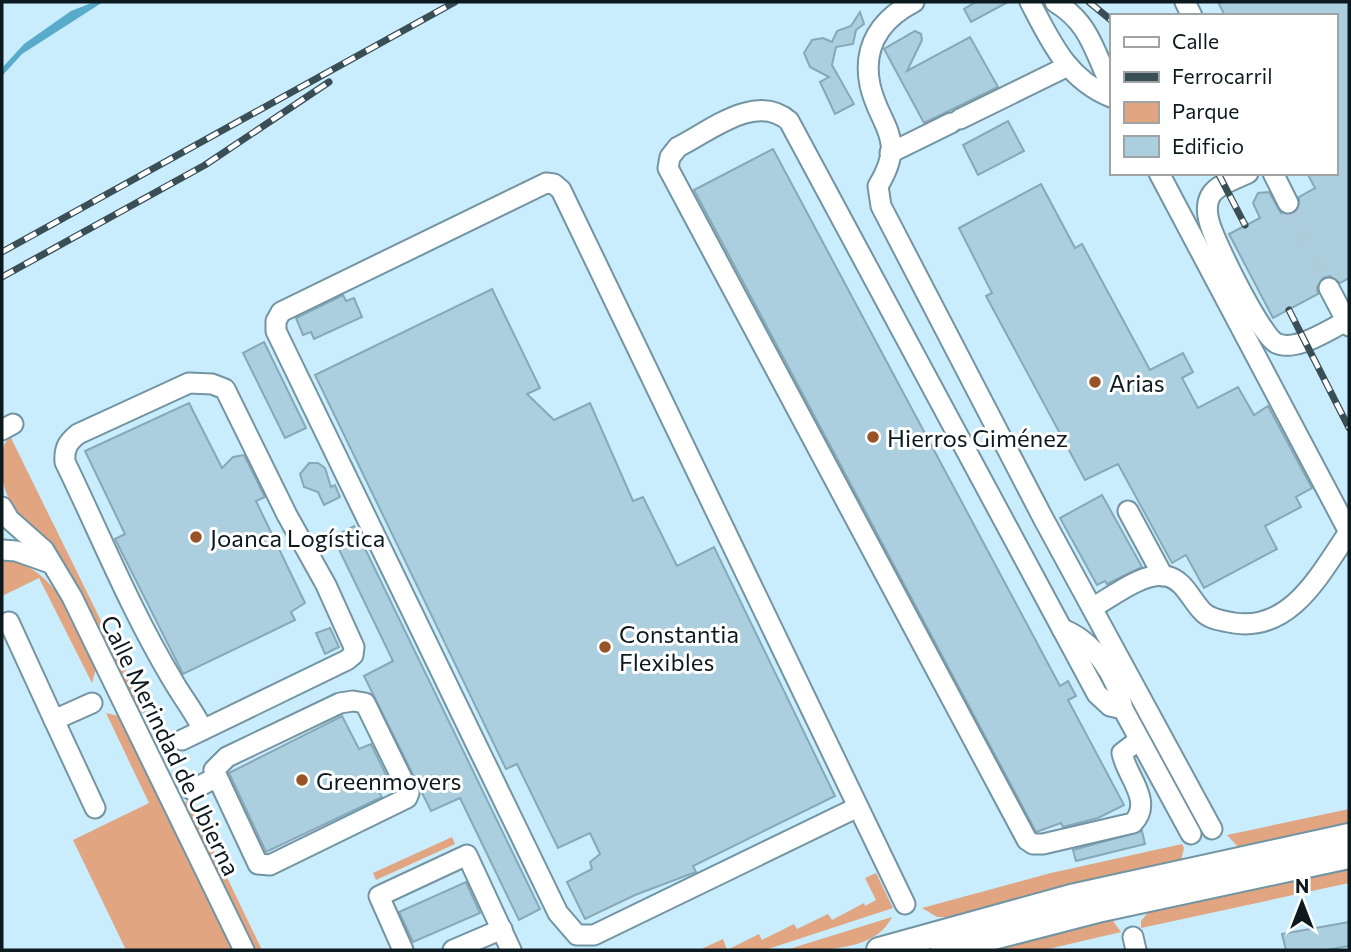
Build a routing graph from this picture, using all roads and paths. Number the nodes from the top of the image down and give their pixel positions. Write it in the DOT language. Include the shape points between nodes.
graph roads {
  1 [pos="914,2"];
  2 [pos="1030,2"];
  3 [pos="1055,2"];
  4 [pos="1063,62"];
  5 [pos="1110,84"];
  6 [pos="1110,97"];
  7 [pos="890,153"];
  8 [pos="1160,175"];
  9 [pos="1244,175"];
  10 [pos="1274,175"];
  11 [pos="1288,203"];
  12 [pos="1329,288"];
  13 [pos="1348,323"];
  14 [pos="2,507"];
  15 [pos="1128,511"];
  16 [pos="1349,532"];
  17 [pos="2,550"];
  18 [pos="50,563"];
  19 [pos="1163,576"];
  20 [pos="1092,608"];
  21 [pos="9,622"];
  22 [pos="92,703"];
  23 [pos="54,720"];
  24 [pos="203,730"];
  25 [pos="182,740"];
  26 [pos="1139,740"];
  27 [pos="215,778"];
  28 [pos="192,790"];
  29 [pos="858,807"];
  30 [pos="94,808"];
  31 [pos="1212,830"];
  32 [pos="1191,834"];
  33 [pos="1349,836"];
  34 [pos="1349,856"];
  35 [pos="905,904"];
  36 [pos="502,929"];
  37 [pos="244,950"];
  38 [pos="403,950"];
  39 [pos="453,950"];
  40 [pos="511,950"];
  41 [pos="879,950"];
  42 [pos="943,950"];
  1 -- 7 [label="street" via="897,10 870,44 870,86 889,127"];
  2 -- 4 [label="street"];
  3 -- 5 [label="street" via="1085,28"];
  4 -- 6 [label="street" via="1091,89"];
  4 -- 7 [label="street"];
  7 -- 20 [label="street" via="878,186 881,206"];
  8 -- 16 [label="street"];
  9 -- 13 [label="street" via="1216,190 1207,210 1215,240 1263,329 1284,345"];
  10 -- 11 [label="street"];
  12 -- 13 [label="street"];
  14 -- 18 [label="street, Calle Merindad de Ubierna" via="44,550"];
  15 -- 19 [label="street"];
  16 -- 19 [label="street" via="1311,587 1277,618 1241,624 1220,621 1205,614 1179,582"];
  17 -- 18 [label="street"];
  18 -- 37 [label="street, Calle Merindad de Ubierna" via="72,597"];
  19 -- 20 [label="street" via="1143,580"];
  20 -- 31 [label="street"];
  21 -- 23 [label="street"];
  22 -- 23 [label="street"];
  23 -- 30 [label="street"];
  24 -- 24 [label="street" via="347,660 354,646 225,389 199,382 78,434 69,441 65,461 172,680 191,704"];
  24 -- 25 [label="street"];
  26 -- 26 [label="street" via="1099,655 1077,634 1062,629 789,121 767,110 746,112 678,147 668,168 1027,840 1043,844 1133,823 1141,803 1122,752"];
  26 -- 32 [label="street"];
  27 -- 27 [label="street" via="254,861 264,865 398,805 409,793 365,703 353,701 228,757 214,770"];
  27 -- 28 [label="street"];
  29 -- 29 [label="street" via="561,190 546,183 281,312 276,331 552,901 572,931 594,935"];
  29 -- 35 [label="street"];
  33 -- 41 [label="main road" via="1071,897"];
  34 -- 42 [label="main road" via="1102,909"];
  36 -- 38 [label="street" via="467,855 379,896"];
  36 -- 39 [label="street"];
  36 -- 40 [label="street"];
}
